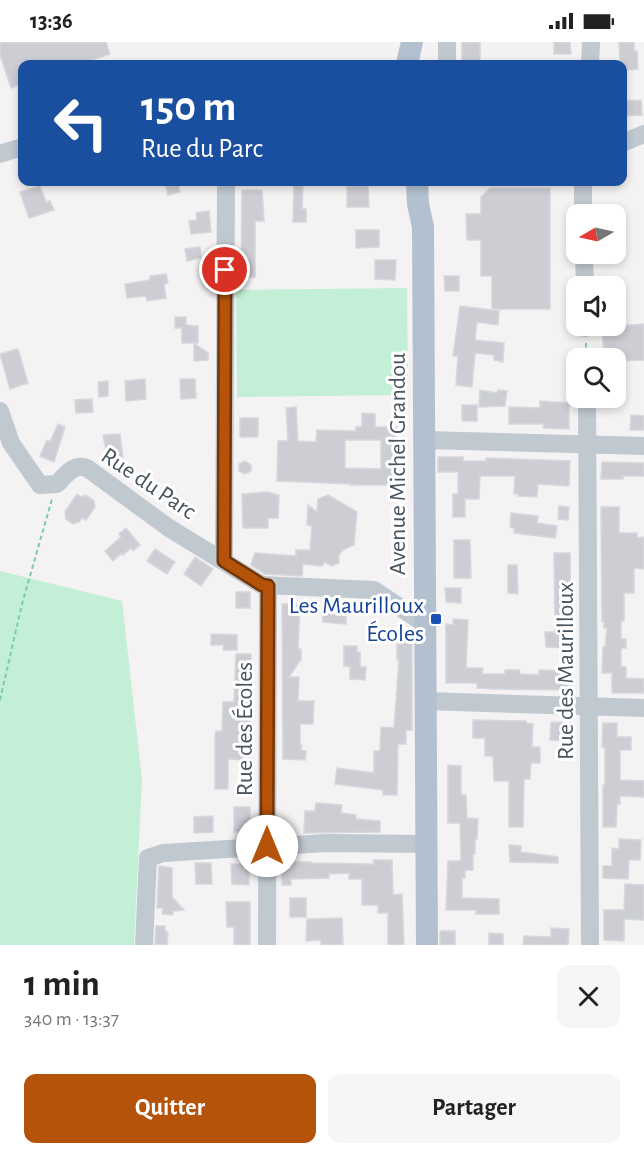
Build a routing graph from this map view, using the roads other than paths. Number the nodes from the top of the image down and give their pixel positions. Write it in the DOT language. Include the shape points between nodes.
graph roads {
  1 [pos="412,42"];
  2 [pos="418,42"];
  3 [pos="447,42"];
  4 [pos="591,42"];
  5 [pos="408,60"];
  6 [pos="418,60"];
  7 [pos="447,60"];
  8 [pos="590,60"];
  9 [pos="644,134"];
  10 [pos="627,141"];
  11 [pos="18,148"];
  12 [pos="0,154"];
  13 [pos="226,186"];
  14 [pos="417,186"];
  15 [pos="428,186"];
  16 [pos="583,186"];
  17 [pos="583,204"];
  18 [pos="423,227"];
  19 [pos="587,408"];
  20 [pos="0,411"];
  21 [pos="424,440"];
  22 [pos="587,445"];
  23 [pos="644,446"];
  24 [pos="5,447"];
  25 [pos="224,561"];
  26 [pos="268,586"];
  27 [pos="425,624"];
  28 [pos="425,701"];
  29 [pos="589,706"];
  30 [pos="644,708"];
  31 [pos="426,844"];
  32 [pos="267,846"];
  33 [pos="144,945"];
  34 [pos="267,945"];
  35 [pos="427,945"];
  36 [pos="590,945"];
  1 -- 5 [label="main road"];
  2 -- 6 [label="main road"];
  3 -- 7 [label="street"];
  4 -- 8 [label="street"];
  9 -- 10 [label="street"];
  11 -- 12 [label="street"];
  13 -- 25 [label="street"];
  14 -- 18 [label="main road, Avenue Michel Grandou"];
  15 -- 18 [label="main road, Avenue Michel Grandou" via="429,204"];
  16 -- 17 [label="street"];
  18 -- 21 [label="main road, Avenue Michel Grandou"];
  19 -- 22 [label="street, Rue des Maurilloux"];
  20 -- 24 [label="street"];
  21 -- 22 [label="street"];
  21 -- 27 [label="main road, Avenue Michel Grandou"];
  22 -- 23 [label="street"];
  22 -- 29 [label="street, Rue des Maurilloux"];
  24 -- 25 [label="street, Rue du Parc" via="40,485 57,484 74,466 87,468 169,528"];
  25 -- 26 [label="street, Rue du Parc"];
  26 -- 27 [label="street, Rue du Parc" via="374,590"];
  26 -- 32 [label="street, Rue des Écoles"];
  27 -- 28 [label="main road, Avenue Michel Grandou"];
  28 -- 29 [label="street"];
  28 -- 31 [label="main road, Avenue Michel Grandou"];
  29 -- 30 [label="street"];
  29 -- 36 [label="street, Rue des Maurilloux"];
  31 -- 32 [label="street"];
  31 -- 35 [label="main road, Avenue Michel Grandou"];
  32 -- 33 [label="street" via="162,853 148,858"];
  32 -- 34 [label="street, Rue des Écoles"];
}
